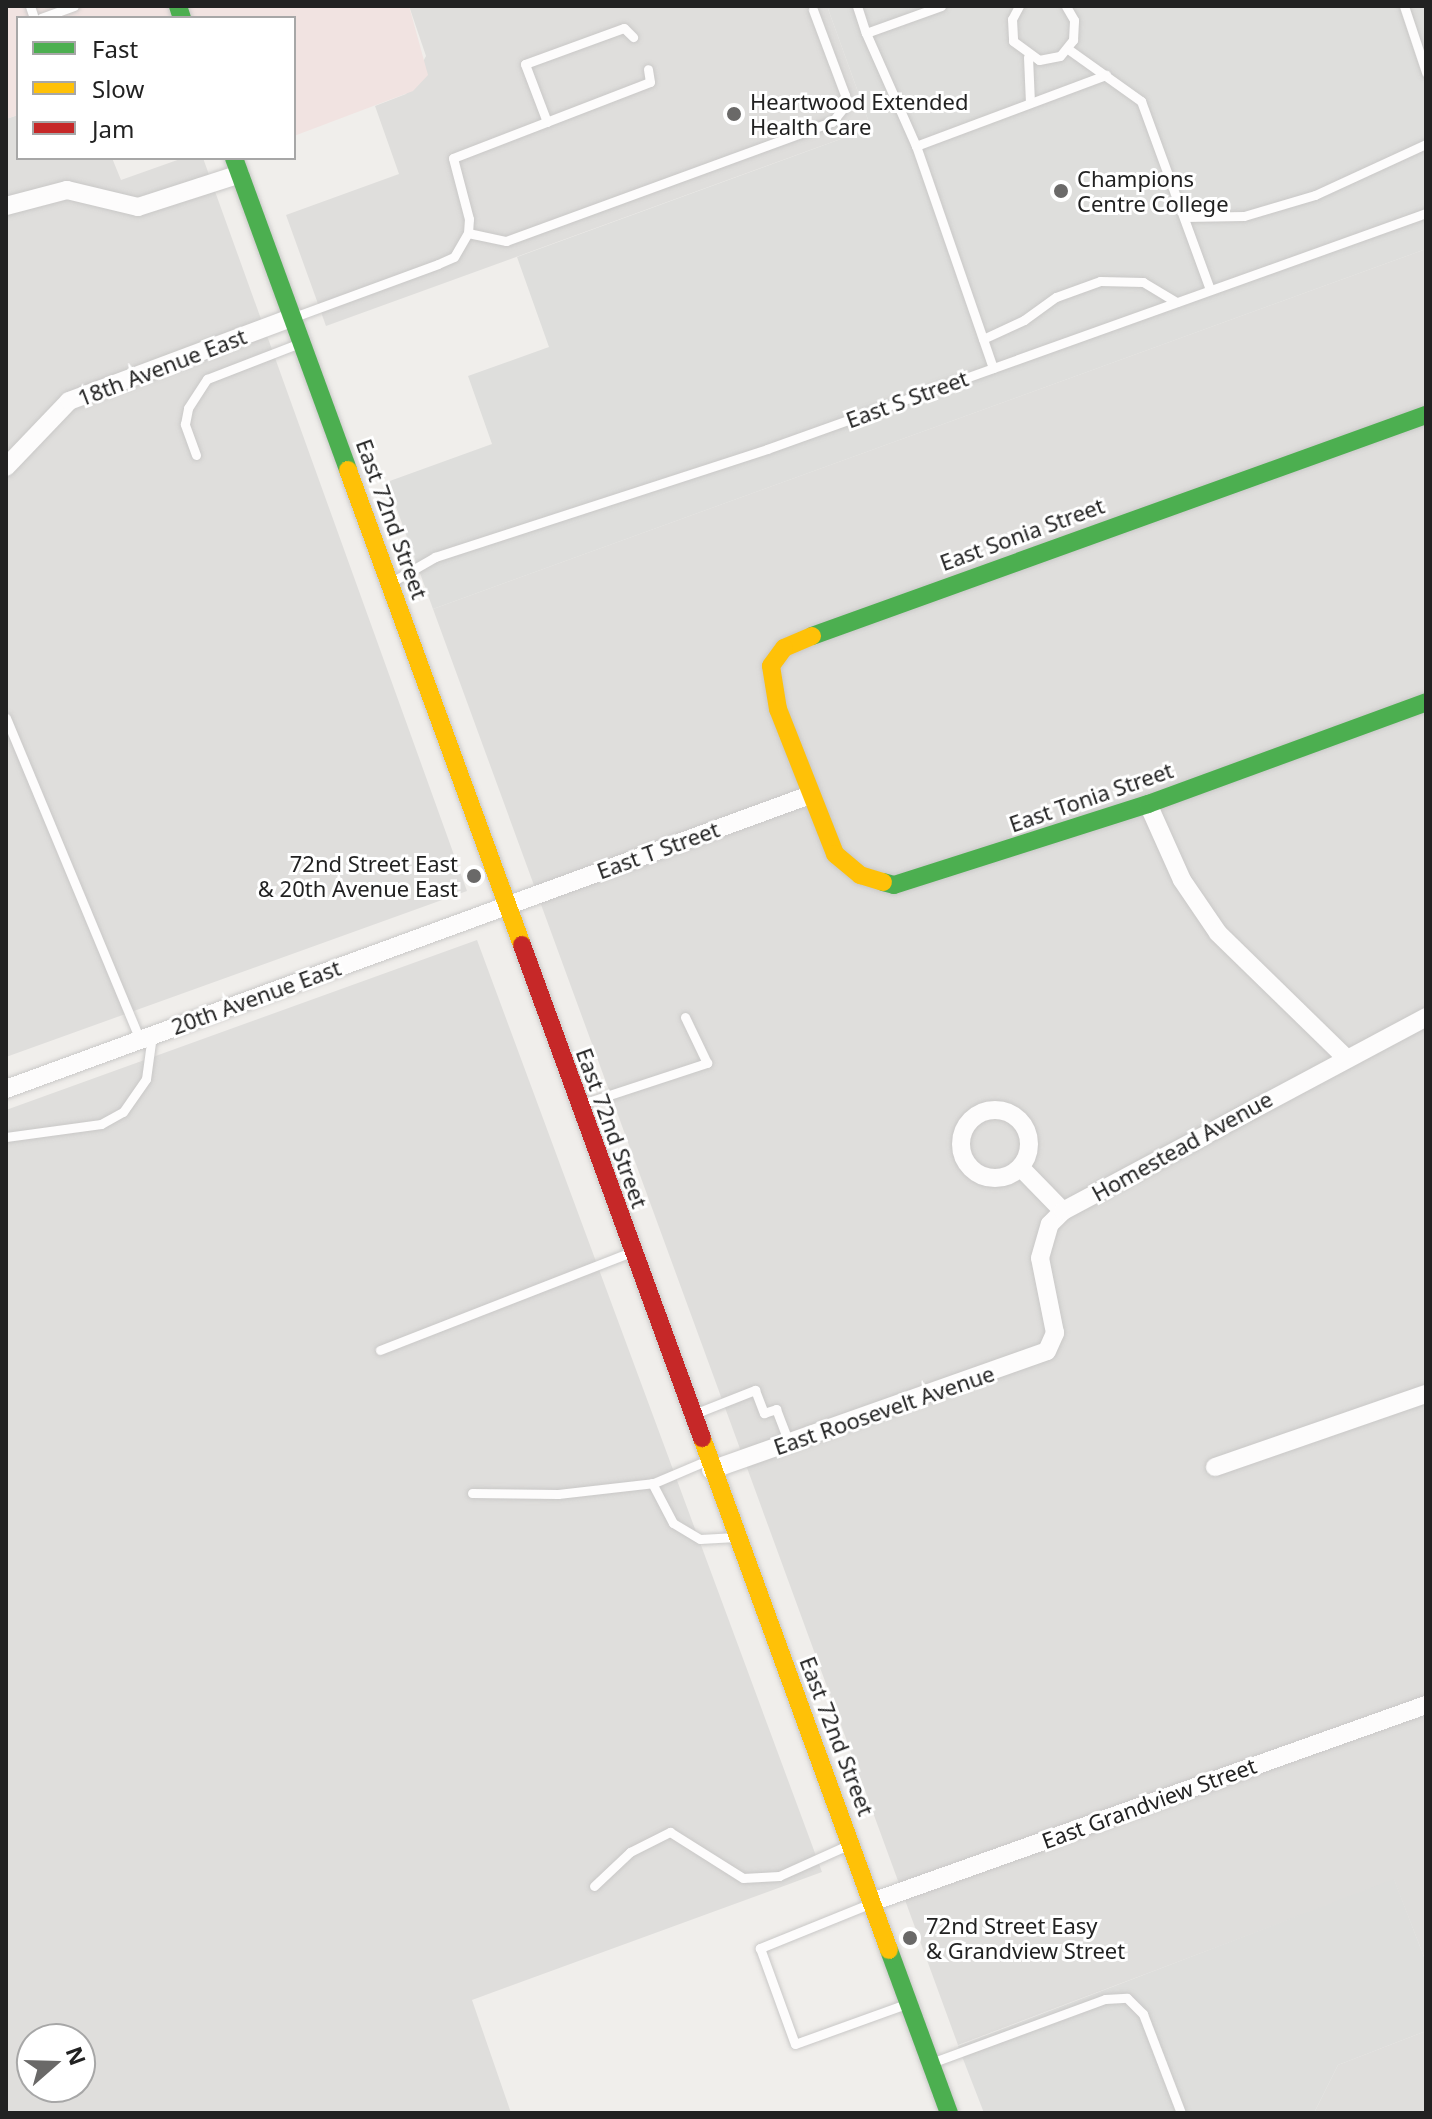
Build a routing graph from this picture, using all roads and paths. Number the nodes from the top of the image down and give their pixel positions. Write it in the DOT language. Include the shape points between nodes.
graph roads {
  1 [pos="74,6"];
  2 [pos="857,6"];
  3 [pos="941,6"];
  4 [pos="1019,6"];
  5 [pos="1066,6"];
  6 [pos="1404,6"];
  7 [pos="813,10"];
  8 [pos="46,16"];
  9 [pos="866,33"];
  10 [pos="633,37"];
  11 [pos="1068,49"];
  12 [pos="1028,57"];
  13 [pos="648,69"];
  14 [pos="1426,72"];
  15 [pos="1106,75"];
  16 [pos="1030,103"];
  17 [pos="547,122"];
  18 [pos="1426,144"];
  19 [pos="916,146"];
  20 [pos="237,166"];
  21 [pos="6,206"];
  22 [pos="1426,213"];
  23 [pos="1184,217"];
  24 [pos="468,233"];
  25 [pos="1210,290"];
  26 [pos="1176,302"];
  27 [pos="294,317"];
  28 [pos="983,339"];
  29 [pos="303,341"];
  30 [pos="993,368"];
  31 [pos="1426,415"];
  32 [pos="6,439"];
  33 [pos="24,446"];
  34 [pos="196,455"];
  35 [pos="6,467"];
  36 [pos="390,583"];
  37 [pos="1426,702"];
  38 [pos="6,718"];
  39 [pos="810,795"];
  40 [pos="1148,804"];
  41 [pos="505,904"];
  42 [pos="685,1017"];
  43 [pos="1426,1017"];
  44 [pos="146,1038"];
  45 [pos="1345,1057"];
  46 [pos="6,1089"];
  47 [pos="578,1105"];
  48 [pos="6,1137"];
  49 [pos="1021,1168"];
  50 [pos="1063,1211"];
  51 [pos="632,1252"];
  52 [pos="380,1350"];
  53 [pos="1426,1394"];
  54 [pos="691,1415"];
  55 [pos="789,1443"];
  56 [pos="709,1465"];
  57 [pos="1215,1467"];
  58 [pos="652,1483"];
  59 [pos="472,1493"];
  60 [pos="736,1537"];
  61 [pos="1426,1705"];
  62 [pos="851,1843"];
  63 [pos="594,1886"];
  64 [pos="872,1902"];
  65 [pos="909,2003"];
  66 [pos="931,2063"];
  67 [pos="949,2113"];
  68 [pos="1181,2113"];
  1 -- 8 [label="lane"];
  2 -- 9 [label="lane"];
  3 -- 9 [label="lane"];
  4 -- 12 [label="lane" via="1011,30"];
  5 -- 11 [label="lane" via="1075,30"];
  6 -- 14 [label="lane"];
  7 -- 24 [label="lane" via="845,95 844,107 832,122 506,241"];
  9 -- 19 [label="lane"];
  10 -- 17 [label="lane" via="624,28 525,64"];
  11 -- 12 [label="lane" via="1050,60"];
  11 -- 15 [label="lane"];
  12 -- 16 [label="lane"];
  13 -- 17 [label="lane" via="650,82"];
  15 -- 16 [label="lane"];
  15 -- 23 [label="lane" via="1141,101"];
  16 -- 19 [label="lane"];
  17 -- 24 [label="lane" via="453,158"];
  18 -- 23 [label="lane" via="1315,195 1244,216"];
  19 -- 28 [label="lane"];
  20 -- 21 [label="street" via="138,207 67,190"];
  20 -- 27 [label="main road, East 72nd Street"];
  22 -- 25 [label="lane, East S Street"];
  23 -- 25 [label="lane"];
  24 -- 27 [label="lane" via="454,257"];
  25 -- 26 [label="lane, East S Street"];
  26 -- 28 [label="lane" via="1143,282 1100,281 1056,297"];
  26 -- 30 [label="lane, East S Street"];
  27 -- 29 [label="main road, East 72nd Street"];
  27 -- 33 [label="street, 18th Avenue East" via="69,401"];
  28 -- 30 [label="lane"];
  29 -- 34 [label="lane" via="207,379 188,408 185,424"];
  29 -- 36 [label="main road, East 72nd Street"];
  30 -- 36 [label="lane, East S Street" via="767,449 435,557"];
  31 -- 39 [label="main road, East Sonia Street" via="784,648 771,666 772,682"];
  32 -- 33 [label="street"];
  33 -- 35 [label="street, 18th Avenue East"];
  36 -- 41 [label="main road, East 72nd Street"];
  37 -- 40 [label="main road, East Tonia Street"];
  38 -- 44 [label="lane"];
  39 -- 40 [label="main road, East Tonia Street" via="835,854 860,875 894,885"];
  39 -- 41 [label="street, East T Street"];
  40 -- 45 [label="street" via="1182,880 1218,933"];
  41 -- 44 [label="street, 20th Avenue East"];
  41 -- 47 [label="main road, East 72nd Street"];
  42 -- 47 [label="lane" via="707,1063"];
  43 -- 45 [label="street, Homestead Avenue"];
  44 -- 46 [label="street, 20th Avenue East"];
  44 -- 48 [label="lane" via="146,1079 123,1112 101,1124"];
  45 -- 50 [label="street, Homestead Avenue"];
  47 -- 51 [label="main road, East 72nd Street"];
  49 -- 50 [label="street"];
  50 -- 55 [label="street, East Roosevelt Avenue" via="1050,1224 1040,1258 1053,1343 1039,1356"];
  51 -- 52 [label="lane"];
  51 -- 54 [label="main road, East 72nd Street"];
  53 -- 57 [label="street"];
  54 -- 55 [label="lane" via="755,1390 764,1413 776,1409"];
  54 -- 56 [label="main road, East 72nd Street"];
  55 -- 56 [label="street, East Roosevelt Avenue"];
  56 -- 58 [label="lane"];
  56 -- 60 [label="main road, East 72nd Street"];
  58 -- 59 [label="lane" via="558,1494"];
  58 -- 60 [label="lane" via="673,1523 700,1539"];
  60 -- 62 [label="main road, East 72nd Street"];
  61 -- 64 [label="street, East Grandview Street"];
  62 -- 63 [label="lane" via="779,1876 743,1878 670,1832 630,1852"];
  62 -- 64 [label="main road, East 72nd Street"];
  64 -- 65 [label="main road, East 72nd Street"];
  64 -- 65 [label="lane" via="760,1948 795,2044"];
  65 -- 66 [label="main road, East 72nd Street"];
  66 -- 67 [label="main road, East 72nd Street"];
  66 -- 68 [label="lane" via="1105,1999 1127,1998 1143,2014"];
}
